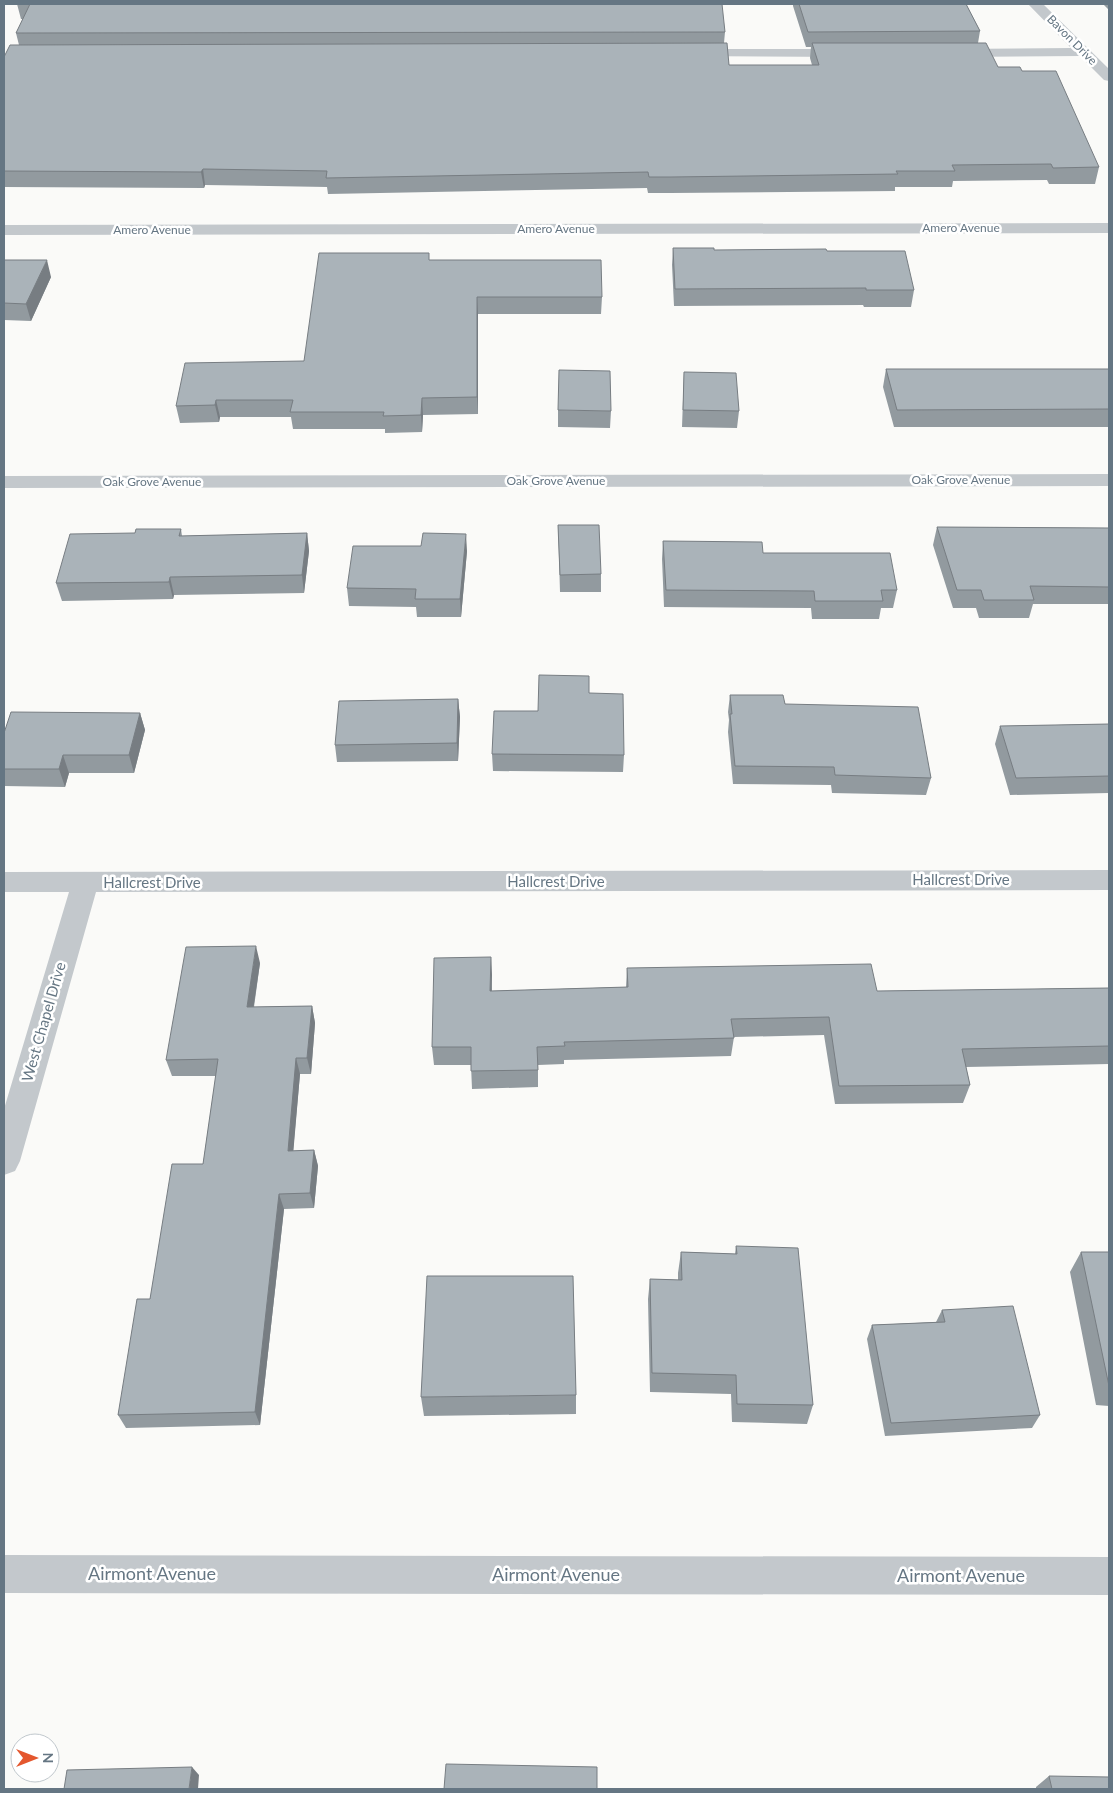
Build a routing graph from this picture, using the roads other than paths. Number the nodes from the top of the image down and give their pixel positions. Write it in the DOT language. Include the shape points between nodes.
graph roads {
  1 [pos="1035,4"];
  2 [pos="1085,52"];
  3 [pos="678,53"];
  4 [pos="857,53"];
  5 [pos="936,53"];
  6 [pos="1109,77"];
  7 [pos="1109,228"];
  8 [pos="4,230"];
  9 [pos="1109,480"];
  10 [pos="4,482"];
  11 [pos="1109,880"];
  12 [pos="4,882"];
  13 [pos="85,883"];
  14 [pos="4,1161"];
  15 [pos="4,1574"];
  16 [pos="1109,1576"];
  1 -- 2 [label="street, Bavon Drive"];
  2 -- 5 [label="street"];
  2 -- 6 [label="street, Bavon Drive"];
  3 -- 4 [label="street"];
  7 -- 8 [label="street, Amero Avenue"];
  9 -- 10 [label="street, Oak Grove Avenue"];
  11 -- 13 [label="street, Hallcrest Drive"];
  12 -- 13 [label="street, Hallcrest Drive"];
  13 -- 14 [label="street, West Chapel Drive"];
  15 -- 16 [label="street, Airmont Avenue"];
}
